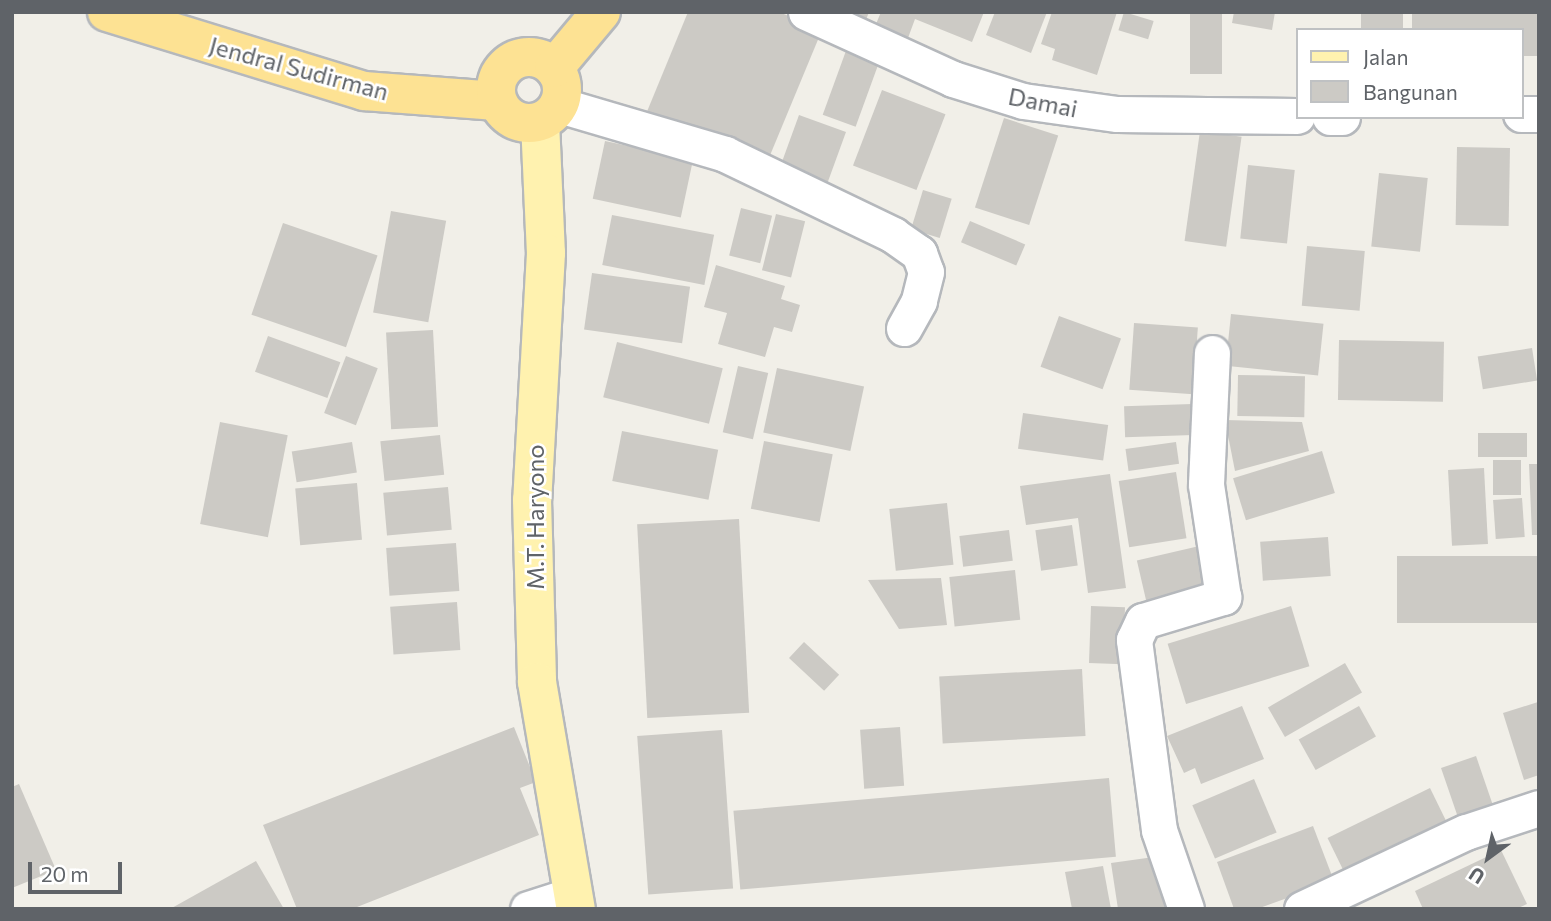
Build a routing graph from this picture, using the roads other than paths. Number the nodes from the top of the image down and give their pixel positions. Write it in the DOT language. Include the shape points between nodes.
graph roads {
  1 [pos="107,12"];
  2 [pos="601,12"];
  3 [pos="806,12"];
  4 [pos="554,68"];
  5 [pos="497,101"];
  6 [pos="549,114"];
  7 [pos="1296,116"];
  8 [pos="904,328"];
  9 [pos="1212,353"];
  10 [pos="1539,808"];
  11 [pos="574,902"];
  12 [pos="528,909"];
  13 [pos="1186,909"];
  14 [pos="1302,909"];
  1 -- 5 [label="highway, Jendral Sudirman" via="364,90"];
  2 -- 4 [label="highway"];
  3 -- 7 [label="street, Damai" via="953,79 1023,101 1118,114"];
  4 -- 5 [label="highway" via="531,57 506,65 498,75"];
  4 -- 6 [label="highway" via="562,93"];
  5 -- 6 [label="highway" via="514,120"];
  6 -- 8 [label="street" via="725,154 893,234 919,253 926,272 919,301"];
  6 -- 11 [label="main road, M.T. Haryono" via="532,500 537,682"];
  9 -- 13 [label="street" via="1206,484 1223,597 1143,621 1134,640 1158,830"];
  10 -- 14 [label="street" via="1466,832"];
  11 -- 12 [label="street"];
}
